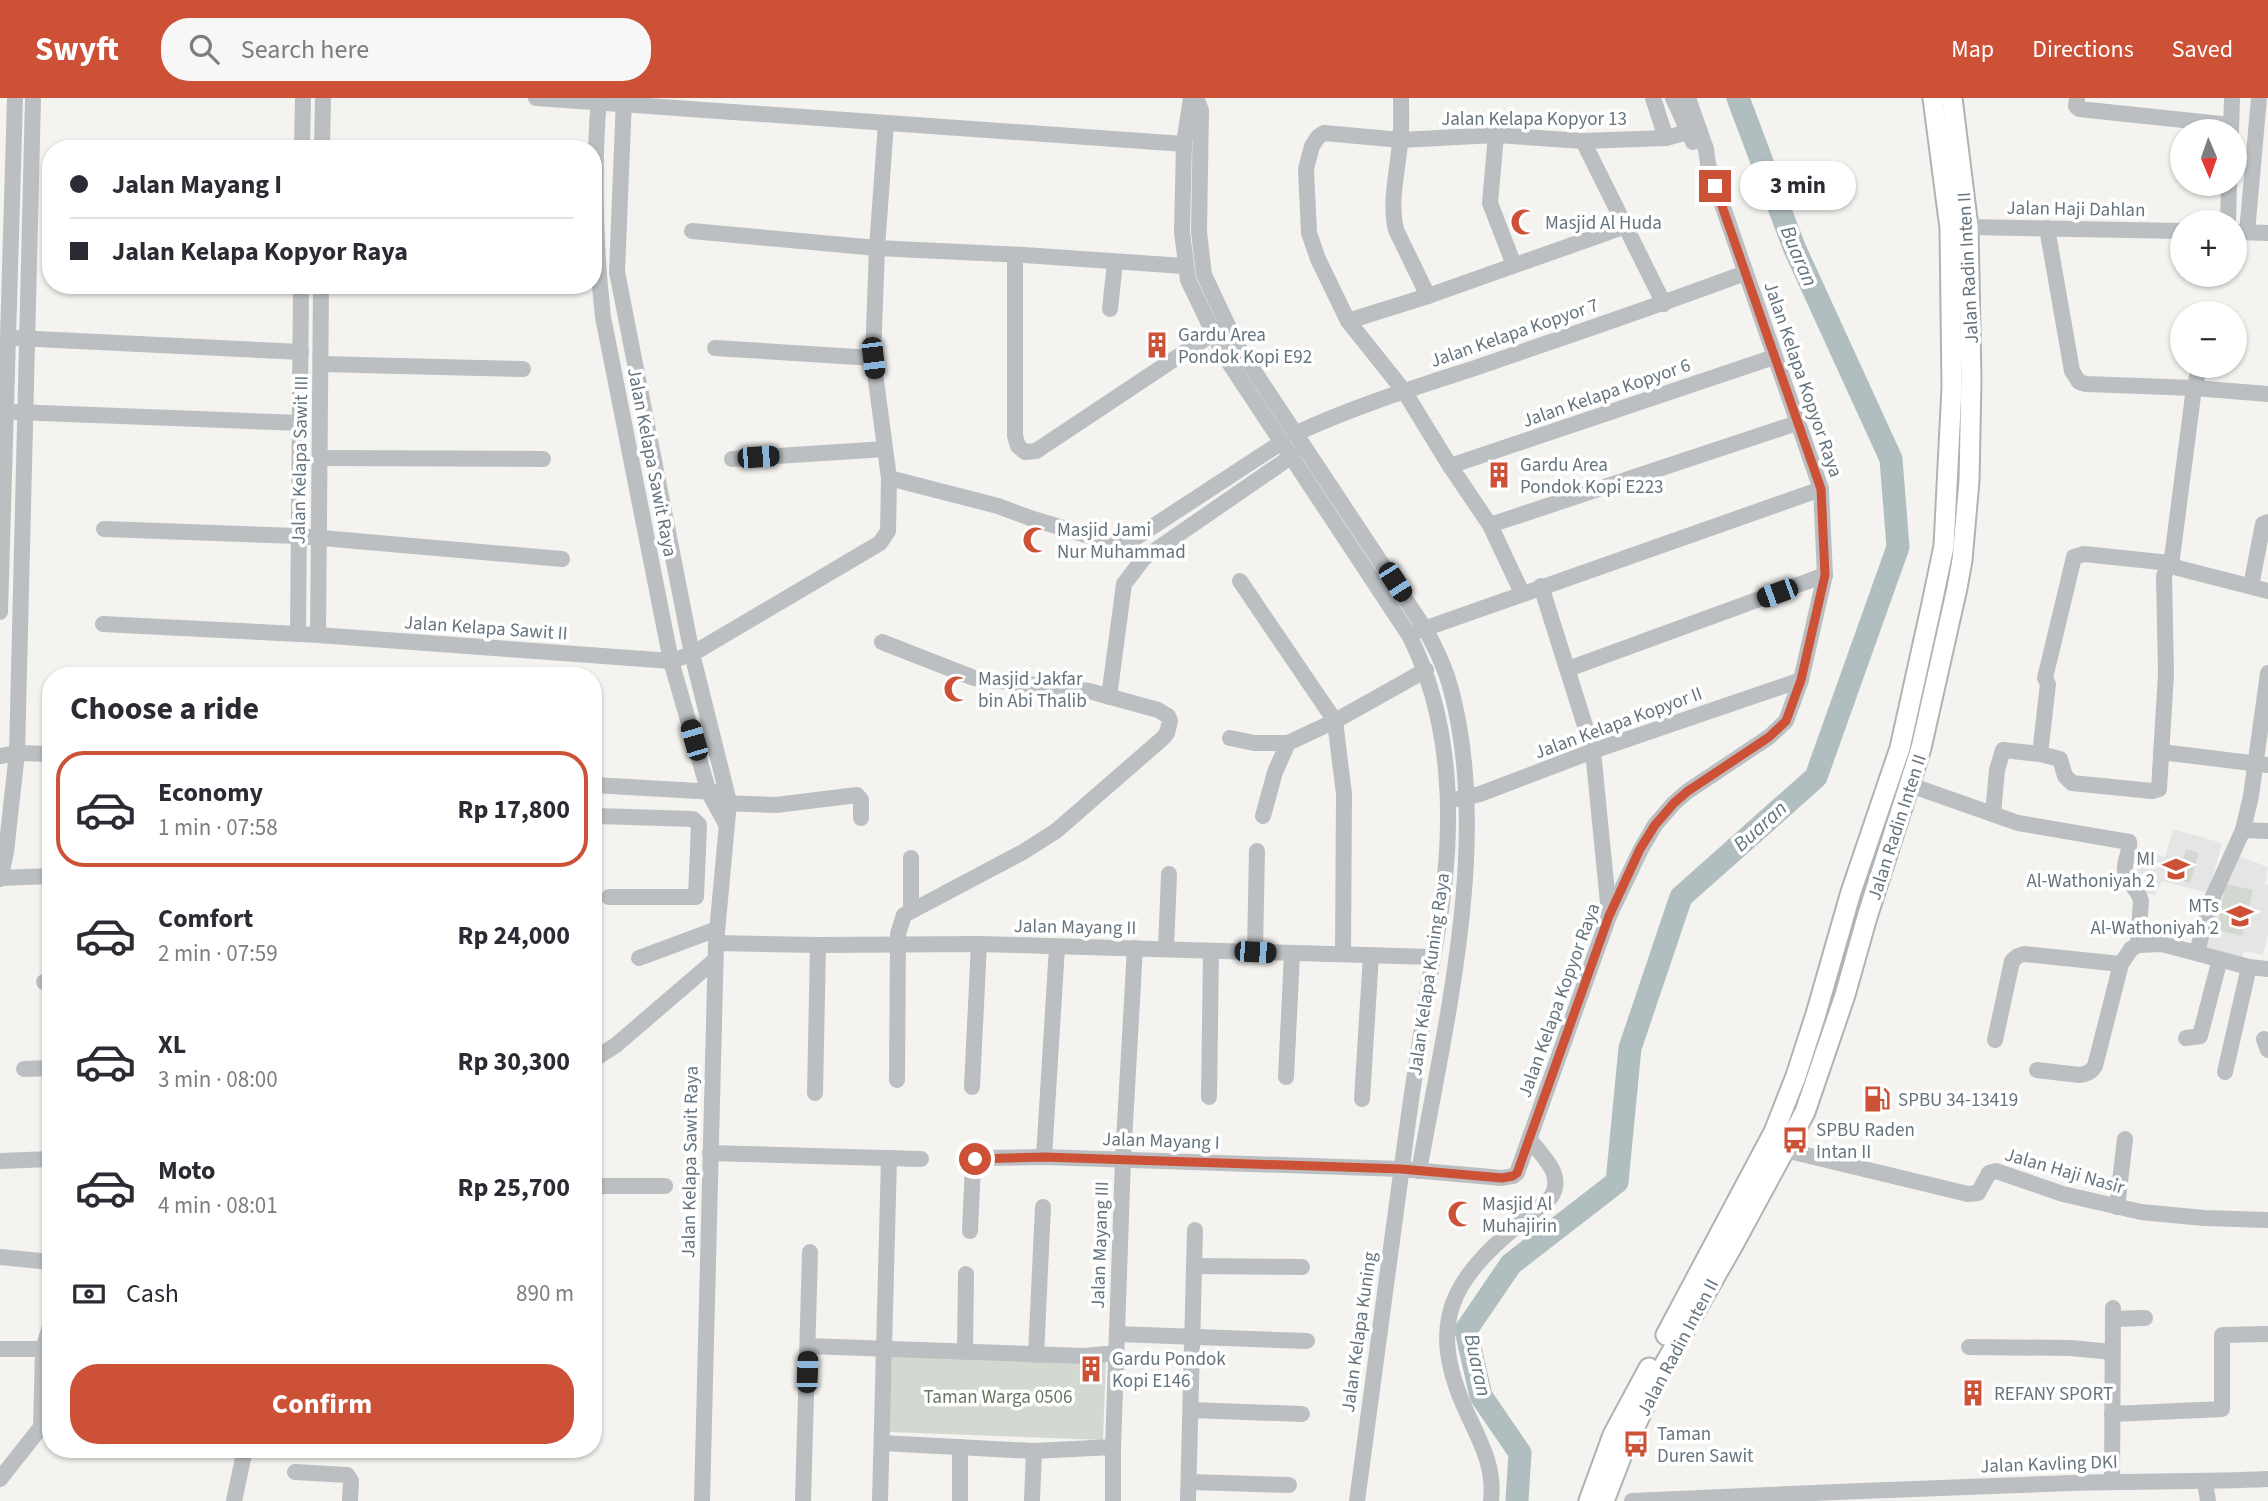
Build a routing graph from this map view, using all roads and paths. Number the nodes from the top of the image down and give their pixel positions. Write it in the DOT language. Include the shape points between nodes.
graph roads {
  1 [pos="15,98"];
  2 [pos="33,98"];
  3 [pos="303,98"];
  4 [pos="323,98"];
  5 [pos="536,98"];
  6 [pos="1193,98"];
  7 [pos="1401,98"];
  8 [pos="1653,98"];
  9 [pos="1673,98"];
  10 [pos="1688,98"];
  11 [pos="1933,98"];
  12 [pos="1952,98"];
  13 [pos="2077,98"];
  14 [pos="2232,98"];
  15 [pos="2259,98"];
  16 [pos="599,100"];
  17 [pos="624,101"];
  18 [pos="2231,119"];
  19 [pos="2170,120"];
  20 [pos="886,123"];
  21 [pos="1693,131"];
  22 [pos="1496,135"];
  23 [pos="1666,138"];
  24 [pos="302,140"];
  25 [pos="322,140"];
  26 [pos="598,140"];
  27 [pos="1401,140"];
  28 [pos="1583,141"];
  29 [pos="1184,144"];
  30 [pos="2244,210"];
  31 [pos="1626,226"];
  32 [pos="1968,227"];
  33 [pos="2048,228"];
  34 [pos="692,231"];
  35 [pos="2170,231"];
  36 [pos="2247,232"];
  37 [pos="2268,233"];
  38 [pos="877,248"];
  39 [pos="1015,255"];
  40 [pos="1115,262"];
  41 [pos="1514,265"];
  42 [pos="1184,266"];
  43 [pos="1745,273"];
  44 [pos="301,294"];
  45 [pos="321,294"];
  46 [pos="600,294"];
  47 [pos="1428,296"];
  48 [pos="1664,304"];
  49 [pos="1110,310"];
  50 [pos="1348,321"];
  51 [pos="1227,323"];
  52 [pos="1213,334"];
  53 [pos="4,337"];
  54 [pos="27,338"];
  55 [pos="715,348"];
  56 [pos="301,352"];
  57 [pos="1774,357"];
  58 [pos="873,358"];
  59 [pos="320,364"];
  60 [pos="523,369"];
  61 [pos="2197,378"];
  62 [pos="2194,388"];
  63 [pos="1404,391"];
  64 [pos="2268,394"];
  65 [pos="3,412"];
  66 [pos="25,413"];
  67 [pos="300,423"];
  68 [pos="1797,423"];
  69 [pos="1297,433"];
  70 [pos="1282,442"];
  71 [pos="885,449"];
  72 [pos="1292,456"];
  73 [pos="320,458"];
  74 [pos="543,459"];
  75 [pos="732,459"];
  76 [pos="1450,466"];
  77 [pos="889,478"];
  78 [pos="1821,489"];
  79 [pos="2268,522"];
  80 [pos="1490,525"];
  81 [pos="104,529"];
  82 [pos="299,536"];
  83 [pos="319,538"];
  84 [pos="1123,547"];
  85 [pos="1144,558"];
  86 [pos="562,559"];
  87 [pos="2170,563"];
  88 [pos="1825,575"];
  89 [pos="1240,580"];
  90 [pos="1543,586"];
  91 [pos="2251,586"];
  92 [pos="2268,591"];
  93 [pos="1522,593"];
  94 [pos="0,612"];
  95 [pos="103,624"];
  96 [pos="1425,628"];
  97 [pos="298,634"];
  98 [pos="318,635"];
  99 [pos="1409,635"];
  100 [pos="882,642"];
  101 [pos="692,654"];
  102 [pos="671,661"];
  103 [pos="1568,669"];
  104 [pos="1426,670"];
  105 [pos="2268,673"];
  106 [pos="1801,680"];
  107 [pos="1109,697"];
  108 [pos="1335,721"];
  109 [pos="1230,738"];
  110 [pos="1288,743"];
  111 [pos="1593,751"];
  112 [pos="2161,752"];
  113 [pos="17,753"];
  114 [pos="42,754"];
  115 [pos="2040,754"];
  116 [pos="0,756"];
  117 [pos="2262,764"];
  118 [pos="1910,785"];
  119 [pos="602,786"];
  120 [pos="720,798"];
  121 [pos="1466,798"];
  122 [pos="1448,801"];
  123 [pos="1993,814"];
  124 [pos="602,816"];
  125 [pos="1263,816"];
  126 [pos="861,818"];
  127 [pos="2243,830"];
  128 [pos="2268,831"];
  129 [pos="1257,851"];
  130 [pos="911,858"];
  131 [pos="1169,874"];
  132 [pos="42,876"];
  133 [pos="0,878"];
  134 [pos="609,897"];
  135 [pos="696,897"];
  136 [pos="719,898"];
  137 [pos="911,910"];
  138 [pos="1609,916"];
  139 [pos="716,936"];
  140 [pos="899,944"];
  141 [pos="979,944"];
  142 [pos="818,945"];
  143 [pos="2138,945"];
  144 [pos="1057,947"];
  145 [pos="1135,948"];
  146 [pos="1166,948"];
  147 [pos="1211,952"];
  148 [pos="1255,952"];
  149 [pos="2197,952"];
  150 [pos="1292,954"];
  151 [pos="1343,954"];
  152 [pos="1371,955"];
  153 [pos="1433,957"];
  154 [pos="639,958"];
  155 [pos="2220,959"];
  156 [pos="715,960"];
  157 [pos="2121,964"];
  158 [pos="2249,967"];
  159 [pos="2268,969"];
  160 [pos="2186,1038"];
  161 [pos="1995,1040"];
  162 [pos="602,1054"];
  163 [pos="42,1068"];
  164 [pos="24,1069"];
  165 [pos="2037,1070"];
  166 [pos="2225,1072"];
  167 [pos="1286,1077"];
  168 [pos="897,1080"];
  169 [pos="972,1087"];
  170 [pos="815,1093"];
  171 [pos="1209,1097"];
  172 [pos="1362,1099"];
  173 [pos="2125,1139"];
  174 [pos="1530,1140"];
  175 [pos="1786,1150"];
  176 [pos="710,1153"];
  177 [pos="1044,1157"];
  178 [pos="889,1158"];
  179 [pos="42,1159"];
  180 [pos="921,1159"];
  181 [pos="1123,1159"];
  182 [pos="0,1161"];
  183 [pos="1401,1169"];
  184 [pos="1419,1171"];
  185 [pos="602,1186"];
  186 [pos="665,1186"];
  187 [pos="1043,1207"];
  188 [pos="2117,1207"];
  189 [pos="2268,1220"];
  190 [pos="1195,1230"];
  191 [pos="970,1231"];
  192 [pos="810,1252"];
  193 [pos="0,1257"];
  194 [pos="42,1261"];
  195 [pos="1194,1266"];
  196 [pos="1302,1268"];
  197 [pos="966,1274"];
  198 [pos="2145,1318"];
  199 [pos="1117,1334"];
  200 [pos="2268,1334"];
  201 [pos="1192,1336"];
  202 [pos="1307,1340"];
  203 [pos="808,1346"];
  204 [pos="1969,1347"];
  205 [pos="0,1349"];
  206 [pos="42,1349"];
  207 [pos="885,1349"];
  208 [pos="965,1352"];
  209 [pos="2112,1352"];
  210 [pos="1116,1353"];
  211 [pos="1036,1354"];
  212 [pos="1191,1410"];
  213 [pos="2112,1413"];
  214 [pos="1302,1414"];
  215 [pos="42,1430"];
  216 [pos="882,1443"];
  217 [pos="960,1447"];
  218 [pos="1113,1447"];
  219 [pos="1034,1451"];
  220 [pos="242,1458"];
  221 [pos="295,1472"];
  222 [pos="0,1479"];
  223 [pos="2268,1479"];
  224 [pos="1189,1482"];
  225 [pos="2112,1482"];
  226 [pos="2206,1482"];
  227 [pos="1289,1485"];
  228 [pos="1893,1495"];
  229 [pos="234,1501"];
  230 [pos="350,1501"];
  231 [pos="702,1501"];
  232 [pos="803,1501"];
  233 [pos="880,1501"];
  234 [pos="960,1501"];
  235 [pos="1032,1501"];
  236 [pos="1113,1501"];
  237 [pos="1188,1501"];
  238 [pos="1357,1501"];
  239 [pos="1491,1501"];
  240 [pos="1589,1501"];
  241 [pos="1604,1501"];
  242 [pos="1632,1501"];
  243 [pos="2208,1501"];
  1 -- 53 [label="street"];
  2 -- 54 [label="street"];
  3 -- 24 [label="street"];
  4 -- 25 [label="street"];
  5 -- 16 [label="street"];
  6 -- 29 [label="street, Jalan Kelapa Kuning Raya"];
  6 -- 51 [label="street, Jalan Kelapa Kuning Raya" via="1201,105 1199,232 1204,275"];
  7 -- 27 [label="street"];
  8 -- 23 [label="street"];
  9 -- 21 [label="street, Jalan Kelapa Kopyor Raya"];
  10 -- 21 [label="street, Jalan Kelapa Kopyor Raya"];
  11 -- 240 [label="main road, Jalan Radin Inten II" via="1950,228 1949,480 1944,546 1900,748 1774,1132 1613,1435"];
  12 -- 32 [label="main road, Jalan Radin Inten II"];
  13 -- 19 [label="street" via="2079,109"];
  14 -- 18 [label="street"];
  15 -- 30 [label="street"];
  16 -- 17 [label="street"];
  16 -- 26 [label="street, Jalan Kelapa Sawit Raya"];
  17 -- 20 [label="street"];
  17 -- 101 [label="street, Jalan Kelapa Sawit Raya" via="617,272"];
  20 -- 29 [label="street"];
  20 -- 38 [label="street"];
  21 -- 23 [label="street, Jalan Kelapa Kopyor 13"];
  21 -- 43 [label="street, Jalan Kelapa Kopyor Raya"];
  22 -- 27 [label="street, Jalan Kelapa Kopyor 13"];
  22 -- 28 [label="street, Jalan Kelapa Kopyor 13"];
  22 -- 41 [label="street" via="1490,203"];
  23 -- 28 [label="street, Jalan Kelapa Kopyor 13"];
  27 -- 47 [label="street" via="1394,221"];
  27 -- 50 [label="street, Jalan Kelapa Kopyor 13" via="1324,133 1312,146 1306,169 1309,233"];
  28 -- 31 [label="street"];
  29 -- 42 [label="street, Jalan Kelapa Kuning Raya"];
  31 -- 41 [label="street"];
  31 -- 48 [label="street"];
  32 -- 33 [label="street, Jalan Haji Dahlan"];
  32 -- 118 [label="main road, Jalan Radin Inten II" via="1969,481 1962,560"];
  33 -- 35 [label="street, Jalan Haji Dahlan"];
  33 -- 62 [label="street" via="2076,379 2086,384"];
  34 -- 38 [label="street"];
  36 -- 37 [label="street"];
  38 -- 39 [label="street"];
  38 -- 58 [label="street"];
  39 -- 40 [label="street"];
  39 -- 52 [label="street" via="1015,436 1025,452 1036,451"];
  40 -- 42 [label="street"];
  40 -- 49 [label="street"];
  41 -- 47 [label="street"];
  42 -- 52 [label="street, Jalan Kelapa Kuning Raya"];
  43 -- 48 [label="street, Jalan Kelapa Kopyor 7"];
  43 -- 57 [label="street, Jalan Kelapa Kopyor Raya"];
  44 -- 56 [label="street, Jalan Kelapa Sawit III"];
  45 -- 59 [label="street, Jalan Kelapa Sawit III"];
  46 -- 102 [label="street, Jalan Kelapa Sawit Raya"];
  47 -- 50 [label="street"];
  48 -- 63 [label="street, Jalan Kelapa Kopyor 7"];
  50 -- 63 [label="street, Jalan Kelapa Kopyor 13"];
  51 -- 52 [label="street"];
  51 -- 69 [label="street, Jalan Kelapa Kuning Raya" via="1238,347"];
  52 -- 70 [label="street, Jalan Kelapa Kuning Raya"];
  53 -- 54 [label="street"];
  53 -- 65 [label="street"];
  54 -- 56 [label="street"];
  54 -- 66 [label="street"];
  55 -- 58 [label="street"];
  56 -- 67 [label="street, Jalan Kelapa Sawit III"];
  57 -- 68 [label="street, Jalan Kelapa Kopyor Raya"];
  57 -- 76 [label="street, Jalan Kelapa Kopyor 6"];
  58 -- 71 [label="street"];
  59 -- 60 [label="street"];
  59 -- 73 [label="street, Jalan Kelapa Sawit III"];
  61 -- 62 [label="street"];
  62 -- 64 [label="street"];
  62 -- 87 [label="street"];
  63 -- 69 [label="street, Jalan Kelapa Kopyor 7"];
  63 -- 76 [label="street, Jalan Kelapa Kopyor 13"];
  65 -- 66 [label="street"];
  65 -- 94 [label="street"];
  66 -- 67 [label="street"];
  66 -- 113 [label="street"];
  67 -- 82 [label="street, Jalan Kelapa Sawit III"];
  68 -- 78 [label="street, Jalan Kelapa Kopyor Raya"];
  68 -- 80 [label="street"];
  69 -- 96 [label="street, Jalan Kelapa Kuning Raya"];
  70 -- 72 [label="street, Jalan Kelapa Kuning Raya"];
  70 -- 84 [label="street"];
  71 -- 75 [label="street"];
  71 -- 77 [label="street"];
  72 -- 85 [label="street"];
  72 -- 99 [label="street, Jalan Kelapa Kuning Raya"];
  73 -- 74 [label="street"];
  73 -- 83 [label="street, Jalan Kelapa Sawit III"];
  76 -- 80 [label="street, Jalan Kelapa Kopyor 13"];
  77 -- 84 [label="street" via="998,506"];
  77 -- 101 [label="street" via="888,531 880,543"];
  78 -- 88 [label="street, Jalan Kelapa Kopyor Raya"];
  78 -- 90 [label="street"];
  79 -- 91 [label="street" via="2263,524"];
  80 -- 93 [label="street, Jalan Kelapa Kopyor 13"];
  81 -- 82 [label="street"];
  82 -- 83 [label="street"];
  82 -- 97 [label="street, Jalan Kelapa Sawit III"];
  83 -- 86 [label="street"];
  83 -- 98 [label="street, Jalan Kelapa Sawit III"];
  84 -- 85 [label="street"];
  85 -- 107 [label="street" via="1124,584"];
  87 -- 91 [label="street"];
  87 -- 112 [label="street" via="2164,576 2166,674"];
  87 -- 115 [label="street" via="2074,556 2045,678"];
  88 -- 103 [label="street"];
  88 -- 106 [label="street, Jalan Kelapa Kopyor Raya"];
  89 -- 108 [label="street"];
  90 -- 93 [label="street"];
  90 -- 103 [label="street"];
  91 -- 92 [label="street"];
  93 -- 96 [label="street"];
  95 -- 97 [label="street, Jalan Kelapa Sawit II"];
  96 -- 99 [label="street"];
  96 -- 121 [label="street, Jalan Kelapa Kuning Raya" via="1450,684"];
  97 -- 98 [label="street, Jalan Kelapa Sawit II"];
  98 -- 102 [label="street, Jalan Kelapa Sawit II"];
  99 -- 104 [label="street, Jalan Kelapa Kuning Raya"];
  100 -- 107 [label="street" via="974,678"];
  101 -- 102 [label="street"];
  101 -- 120 [label="street, Jalan Kelapa Sawit Raya"];
  102 -- 120 [label="street, Jalan Kelapa Sawit Raya"];
  103 -- 111 [label="street"];
  104 -- 108 [label="street"];
  104 -- 122 [label="street, Jalan Kelapa Kuning Raya" via="1441,730"];
  105 -- 117 [label="street"];
  106 -- 111 [label="street, Jalan Kelapa Kopyor II"];
  106 -- 138 [label="street, Jalan Kelapa Kopyor Raya" via="1791,711 1779,729 1665,812 1640,849"];
  107 -- 137 [label="street" via="1164,713 1170,721 1167,733 1056,831"];
  108 -- 110 [label="street"];
  108 -- 151 [label="street" via="1344,794"];
  109 -- 110 [label="street"];
  110 -- 125 [label="street"];
  111 -- 121 [label="street, Jalan Kelapa Kopyor II"];
  111 -- 138 [label="street"];
  112 -- 115 [label="street" via="2156,791 2068,780 2060,759"];
  112 -- 117 [label="street"];
  113 -- 114 [label="street"];
  113 -- 116 [label="street"];
  113 -- 133 [label="street"];
  115 -- 123 [label="street" via="2001,751"];
  117 -- 127 [label="street"];
  118 -- 123 [label="street"];
  118 -- 175 [label="main road, Jalan Radin Inten II" via="1819,1071"];
  119 -- 120 [label="street"];
  120 -- 126 [label="street" via="776,805 857,795"];
  120 -- 136 [label="street, Jalan Kelapa Sawit Raya" via="726,824"];
  121 -- 122 [label="street, Jalan Kelapa Kopyor II"];
  121 -- 184 [label="street, Jalan Kelapa Kuning Raya" via="1458,939"];
  122 -- 153 [label="street, Jalan Kelapa Kuning Raya" via="1446,876"];
  123 -- 143 [label="street" via="2018,823 2129,842 2126,872 2141,901"];
  124 -- 135 [label="street" via="696,820"];
  127 -- 128 [label="street"];
  127 -- 149 [label="street" via="2210,903"];
  129 -- 148 [label="street"];
  130 -- 137 [label="street"];
  131 -- 146 [label="street"];
  132 -- 133 [label="street"];
  134 -- 135 [label="street"];
  135 -- 136 [label="street"];
  136 -- 139 [label="street, Jalan Kelapa Sawit Raya"];
  137 -- 140 [label="street" via="903,917"];
  138 -- 174 [label="street, Jalan Kelapa Kopyor Raya"];
  139 -- 142 [label="street, Jalan Mayang II"];
  139 -- 154 [label="street"];
  139 -- 156 [label="street, Jalan Kelapa Sawit Raya"];
  140 -- 141 [label="street, Jalan Mayang II"];
  140 -- 142 [label="street, Jalan Mayang II"];
  140 -- 168 [label="street"];
  141 -- 144 [label="street, Jalan Mayang II"];
  141 -- 169 [label="street"];
  142 -- 170 [label="street"];
  143 -- 149 [label="street" via="2162,944"];
  143 -- 157 [label="street"];
  144 -- 145 [label="street, Jalan Mayang II"];
  144 -- 177 [label="street"];
  145 -- 146 [label="street, Jalan Mayang II"];
  145 -- 181 [label="street, Jalan Mayang III"];
  146 -- 147 [label="street, Jalan Mayang II"];
  147 -- 148 [label="street, Jalan Mayang II"];
  147 -- 171 [label="street"];
  148 -- 150 [label="street, Jalan Mayang II"];
  149 -- 155 [label="street"];
  150 -- 151 [label="street, Jalan Mayang II"];
  150 -- 167 [label="street"];
  151 -- 152 [label="street, Jalan Mayang II"];
  152 -- 153 [label="street, Jalan Mayang II"];
  152 -- 172 [label="street"];
  153 -- 183 [label="street, Jalan Kelapa Kuning Raya"];
  155 -- 158 [label="street"];
  155 -- 160 [label="street" via="2200,1036"];
  156 -- 162 [label="street"];
  156 -- 176 [label="street, Jalan Kelapa Sawit Raya"];
  157 -- 161 [label="street" via="2018,956 2012,961"];
  157 -- 165 [label="street" via="2092,1071 2079,1075"];
  158 -- 159 [label="street"];
  158 -- 166 [label="street"];
  163 -- 164 [label="street"];
  173 -- 188 [label="street"];
  174 -- 184 [label="street, Jalan Kelapa Kopyor Raya" via="1517,1173 1508,1178"];
  174 -- 239 [label="street" via="1555,1175 1555,1191 1484,1256 1462,1283 1447,1325 1449,1364 1458,1394 1490,1464"];
  175 -- 188 [label="street, Jalan Haji Nasir" via="1968,1194 1978,1194 1989,1173 1996,1171"];
  175 -- 241 [label="main road, Jalan Radin Inten II" via="1659,1374"];
  176 -- 178 [label="street"];
  176 -- 231 [label="street, Jalan Kelapa Sawit Raya"];
  177 -- 181 [label="street, Jalan Mayang I"];
  177 -- 191 [label="street, Jalan Mayang I" via="975,1159"];
  178 -- 180 [label="street"];
  178 -- 207 [label="street"];
  179 -- 182 [label="street"];
  181 -- 183 [label="street, Jalan Mayang I"];
  181 -- 199 [label="street, Jalan Mayang III"];
  183 -- 184 [label="street, Jalan Mayang I"];
  183 -- 238 [label="street, Jalan Kelapa Kuning"];
  185 -- 186 [label="street"];
  187 -- 211 [label="street"];
  188 -- 189 [label="street, Jalan Haji Nasir" via="2165,1216"];
  190 -- 195 [label="street"];
  192 -- 203 [label="street"];
  193 -- 194 [label="street"];
  195 -- 196 [label="street"];
  195 -- 201 [label="street"];
  197 -- 208 [label="street"];
  198 -- 209 [label="street" via="2113,1313"];
  199 -- 201 [label="street"];
  199 -- 210 [label="street, Jalan Mayang III"];
  200 -- 213 [label="street" via="2222,1335 2222,1409"];
  201 -- 202 [label="street"];
  201 -- 212 [label="street"];
  203 -- 207 [label="street"];
  203 -- 232 [label="street"];
  204 -- 209 [label="street"];
  205 -- 206 [label="street"];
  207 -- 208 [label="street"];
  207 -- 216 [label="street"];
  208 -- 211 [label="street"];
  209 -- 213 [label="street"];
  210 -- 211 [label="street"];
  210 -- 218 [label="street, Jalan Mayang III"];
  212 -- 214 [label="street"];
  212 -- 224 [label="street"];
  213 -- 225 [label="street"];
  215 -- 222 [label="street"];
  216 -- 217 [label="street"];
  216 -- 233 [label="street"];
  217 -- 219 [label="street"];
  217 -- 234 [label="street"];
  218 -- 219 [label="street"];
  218 -- 236 [label="street, Jalan Mayang III"];
  219 -- 235 [label="street"];
  220 -- 229 [label="street"];
  221 -- 230 [label="street" via="347,1475"];
  223 -- 226 [label="street, Jalan Kavling DKI"];
  224 -- 227 [label="street"];
  224 -- 237 [label="street"];
  225 -- 226 [label="street, Jalan Kavling DKI"];
  225 -- 228 [label="street, Jalan Kavling DKI"];
  226 -- 243 [label="street"];
  228 -- 242 [label="street, Jalan Kavling DKI"];
}
